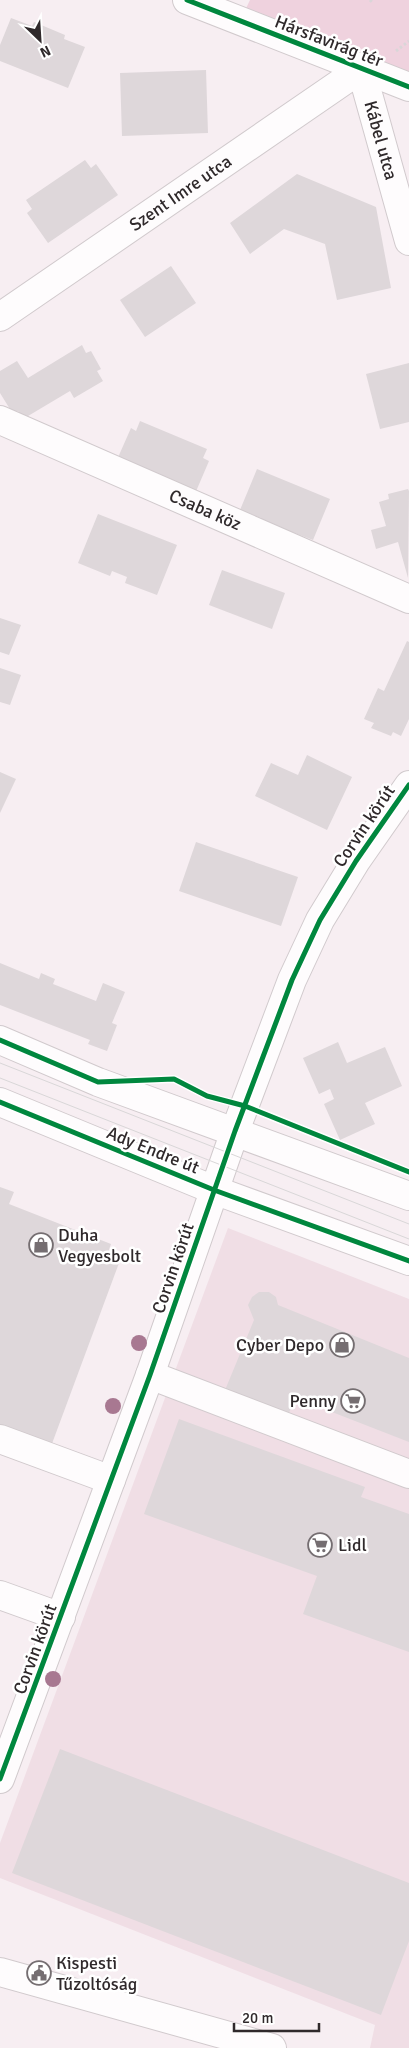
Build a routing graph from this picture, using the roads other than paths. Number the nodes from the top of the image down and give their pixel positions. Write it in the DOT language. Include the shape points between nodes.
graph roads {
  1 [pos="187,0"];
  2 [pos="245,10"];
  3 [pos="362,69"];
  4 [pos="409,87"];
  5 [pos="409,241"];
  6 [pos="0,317"];
  7 [pos="0,420"];
  8 [pos="409,600"];
  9 [pos="409,785"];
  10 [pos="0,1040"];
  11 [pos="0,1102"];
  12 [pos="235,1131"];
  13 [pos="214,1190"];
  14 [pos="409,1196"];
  15 [pos="409,1261"];
  16 [pos="150,1375"];
  17 [pos="0,1439"];
  18 [pos="409,1474"];
  19 [pos="111,1480"];
  20 [pos="0,1594"];
  21 [pos="61,1617"];
  22 [pos="0,1779"];
  23 [pos="0,1972"];
  24 [pos="272,2048"];
  1 -- 2 [label="street, Hársfavirág tér"];
  2 -- 3 [label="street, Hársfavirág tér"];
  3 -- 4 [label="street, Hársfavirág tér"];
  3 -- 5 [label="street, Kábel utca"];
  3 -- 6 [label="street, Szent Imre utca"];
  7 -- 8 [label="street, Csaba köz"];
  9 -- 12 [label="street, Corvin körút" via="320,920 292,980"];
  10 -- 12 [label="street" via="98,1082"];
  11 -- 13 [label="street, Ady Endre út"];
  12 -- 13 [label="street, Corvin körút"];
  12 -- 14 [label="street"];
  13 -- 15 [label="street, Ady Endre út"];
  13 -- 16 [label="street, Corvin körút"];
  16 -- 18 [label="street"];
  16 -- 19 [label="street, Corvin körút"];
  17 -- 19 [label="street"];
  19 -- 21 [label="street, Corvin körút"];
  20 -- 21 [label="street"];
  21 -- 22 [label="street, Corvin körút"];
  23 -- 24 [label="street"];
}
